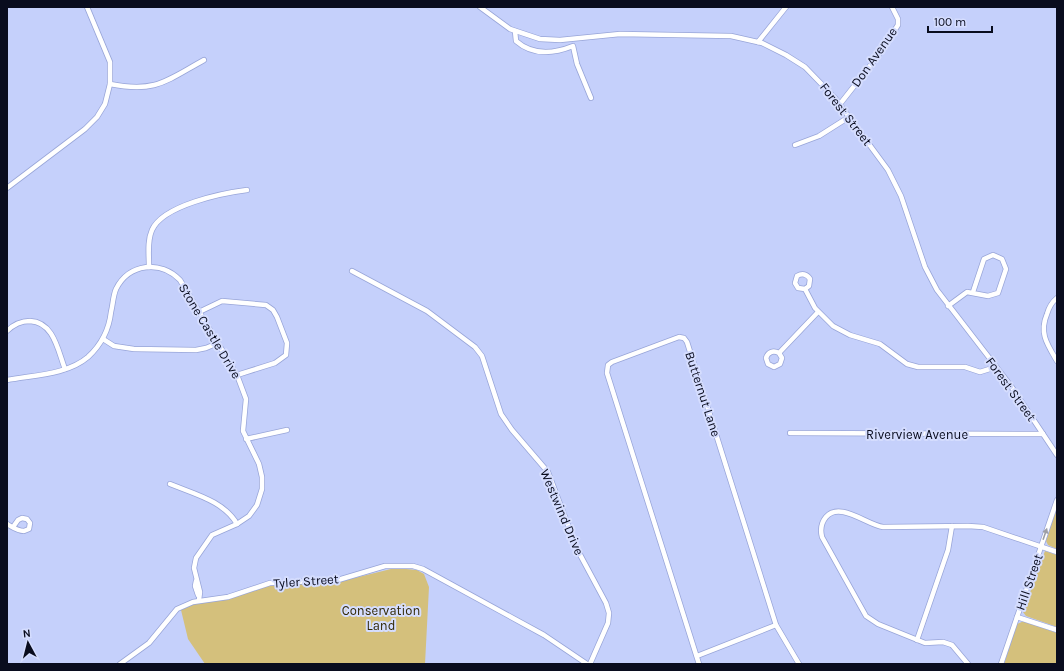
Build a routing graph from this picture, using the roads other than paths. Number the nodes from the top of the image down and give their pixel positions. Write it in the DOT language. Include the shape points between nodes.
graph roads {
  1 [pos="87,7"];
  2 [pos="480,7"];
  3 [pos="786,7"];
  4 [pos="892,7"];
  5 [pos="515,31"];
  6 [pos="571,39"];
  7 [pos="758,42"];
  8 [pos="573,46"];
  9 [pos="204,60"];
  10 [pos="110,84"];
  11 [pos="591,98"];
  12 [pos="840,104"];
  13 [pos="849,116"];
  14 [pos="795,145"];
  15 [pos="7,188"];
  16 [pos="247,190"];
  17 [pos="148,266"];
  18 [pos="352,271"];
  19 [pos="805,289"];
  20 [pos="973,292"];
  21 [pos="1057,298"];
  22 [pos="948,306"];
  23 [pos="199,312"];
  24 [pos="818,312"];
  25 [pos="7,331"];
  26 [pos="103,339"];
  27 [pos="218,343"];
  28 [pos="779,353"];
  29 [pos="1057,361"];
  30 [pos="996,367"];
  31 [pos="65,369"];
  32 [pos="237,375"];
  33 [pos="7,380"];
  34 [pos="287,430"];
  35 [pos="790,433"];
  36 [pos="1043,434"];
  37 [pos="246,439"];
  38 [pos="1057,455"];
  39 [pos="170,484"];
  40 [pos="1057,500"];
  41 [pos="7,524"];
  42 [pos="238,524"];
  43 [pos="952,526"];
  44 [pos="13,527"];
  45 [pos="1041,547"];
  46 [pos="1057,552"];
  47 [pos="199,598"];
  48 [pos="1017,617"];
  49 [pos="776,625"];
  50 [pos="1057,630"];
  51 [pos="917,640"];
  52 [pos="697,656"];
  53 [pos="120,664"];
  54 [pos="587,664"];
  55 [pos="590,664"];
  56 [pos="699,664"];
  57 [pos="799,664"];
  58 [pos="968,664"];
  59 [pos="1001,664"];
  1 -- 10 [label="street" via="110,62"];
  2 -- 5 [label="street, Forest Street"];
  3 -- 7 [label="street"];
  4 -- 12 [label="street, Don Avenue" via="898,25"];
  5 -- 6 [label="street, Forest Street" via="540,39"];
  5 -- 8 [label="street" via="516,41 531,50 554,52"];
  6 -- 7 [label="street, Forest Street" via="610,34 681,34 730,36"];
  6 -- 8 [label="street"];
  7 -- 12 [label="street, Forest Street" via="805,67"];
  8 -- 11 [label="street" via="577,64"];
  9 -- 10 [label="street" via="156,86 137,88"];
  10 -- 15 [label="street" via="102,110 92,123"];
  12 -- 13 [label="street, Forest Street"];
  13 -- 14 [label="street" via="819,136"];
  13 -- 22 [label="street, Forest Street" via="893,177 902,196 927,272"];
  16 -- 17 [label="street" via="184,206 164,216 151,234"];
  17 -- 23 [label="street, Stone Castle Drive" via="162,268 177,277"];
  17 -- 26 [label="street" via="132,272 119,284 114,296 109,326"];
  18 -- 55 [label="street, Westwind Drive" via="427,311 480,353 501,414 548,472 577,549 606,603 608,623"];
  19 -- 24 [label="street"];
  20 -- 20 [label="street" via="984,259 993,255 1002,259 1006,269 999,291 990,296"];
  20 -- 22 [label="street" via="965,293"];
  21 -- 29 [label="street" via="1049,308 1043,327 1044,338"];
  22 -- 30 [label="street, Forest Street"];
  23 -- 27 [label="street, Stone Castle Drive"];
  23 -- 32 [label="street" via="226,301 263,304 274,312 287,343 286,355 275,363"];
  24 -- 28 [label="street"];
  24 -- 30 [label="street" via="839,330 880,344 911,366 965,367 980,372"];
  25 -- 31 [label="street" via="22,322 33,321 44,326 54,338"];
  26 -- 27 [label="street" via="114,346 134,350 196,350"];
  26 -- 31 [label="street" via="81,362"];
  27 -- 32 [label="street, Stone Castle Drive"];
  30 -- 36 [label="street, Forest Street"];
  31 -- 33 [label="street"];
  32 -- 37 [label="street, Stone Castle Drive" via="246,399 243,427"];
  34 -- 37 [label="street"];
  35 -- 36 [label="street, Riverview Avenue"];
  36 -- 38 [label="street, Forest Street"];
  37 -- 42 [label="street, Stone Castle Drive" via="259,464 262,489 253,511"];
  39 -- 42 [label="street" via="220,506 231,514"];
  45 -- 40 [label="street, Hill Street, one-way"];
  41 -- 44 [label="street"];
  42 -- 47 [label="street, Stone Castle Drive" via="216,533 206,542 194,563 195,586"];
  43 -- 45 [label="street" via="983,527"];
  43 -- 51 [label="street" via="948,550"];
  43 -- 51 [label="street" via="874,526 848,512 840,511 828,514 821,525 824,541 866,616 875,623"];
  45 -- 46 [label="street"];
  45 -- 48 [label="street, Hill Street"];
  47 -- 53 [label="street, Tyler Street" via="177,609 149,643"];
  47 -- 54 [label="street, Tyler Street" via="228,597 270,583 338,580 386,566 413,566 431,573 544,635"];
  48 -- 50 [label="street"];
  48 -- 59 [label="street, Hill Street"];
  49 -- 52 [label="street"];
  49 -- 52 [label="street, Butternut Lane" via="687,342 682,337 676,338 612,362 607,367 608,376"];
  49 -- 57 [label="street, Butternut Lane"];
  51 -- 58 [label="street" via="930,644 949,643"];
  52 -- 56 [label="street, Butternut Lane"];
}
